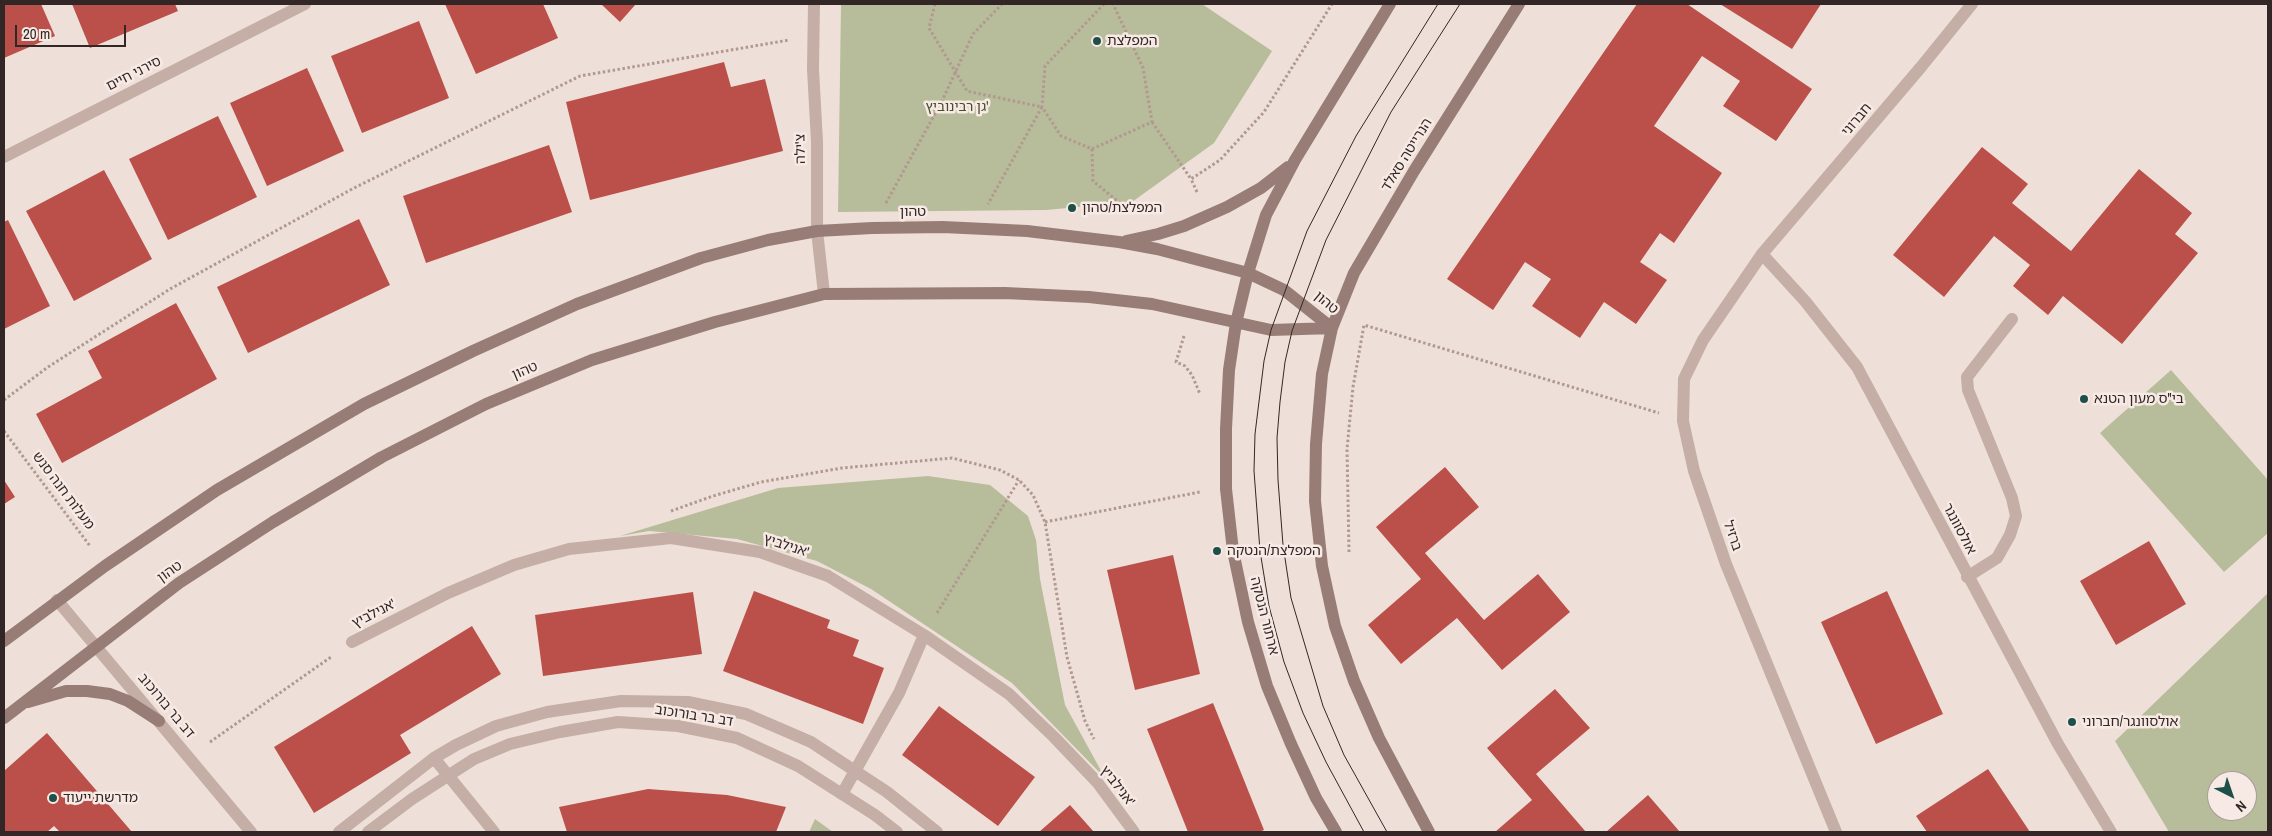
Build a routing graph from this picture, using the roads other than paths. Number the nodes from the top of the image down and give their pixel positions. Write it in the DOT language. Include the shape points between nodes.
graph roads {
  1 [pos="305,4"];
  2 [pos="814,4"];
  3 [pos="1390,4"];
  4 [pos="1519,4"];
  5 [pos="1972,4"];
  6 [pos="4,157"];
  7 [pos="1295,160"];
  8 [pos="817,231"];
  9 [pos="1119,242"];
  10 [pos="1762,254"];
  11 [pos="1248,273"];
  12 [pos="824,294"];
  13 [pos="2012,319"];
  14 [pos="1236,323"];
  15 [pos="1332,328"];
  16 [pos="1967,577"];
  17 [pos="57,600"];
  18 [pos="924,635"];
  19 [pos="4,641"];
  20 [pos="352,642"];
  21 [pos="96,645"];
  22 [pos="18,705"];
  23 [pos="4,718"];
  24 [pos="159,721"];
  25 [pos="434,758"];
  26 [pos="856,771"];
  27 [pos="448,775"];
  28 [pos="842,794"];
  29 [pos="252,832"];
  30 [pos="339,832"];
  31 [pos="368,832"];
  32 [pos="494,832"];
  33 [pos="897,832"];
  34 [pos="937,832"];
  35 [pos="1134,832"];
  36 [pos="1336,832"];
  37 [pos="1429,832"];
  38 [pos="1836,832"];
  39 [pos="2111,832"];
  1 -- 6 [label="street, סירני חיים"];
  2 -- 8 [label="street, צ'ילה"];
  3 -- 7 [label="main road"];
  4 -- 15 [label="main road, הנרייטה סאלד" via="1374,236 1354,273"];
  5 -- 10 [label="street, חברוני"];
  7 -- 9 [label="main road" via="1246,198 1208,216 1158,234"];
  7 -- 11 [label="main road" via="1266,215"];
  8 -- 9 [label="main road, טהון" via="974,229 1026,231"];
  8 -- 12 [label="street, צ'ילה"];
  8 -- 17 [label="main road, טהון" via="701,258 577,304 473,351 364,404 217,490"];
  9 -- 11 [label="main road, טהון"];
  10 -- 16 [label="street, אולסוונגר" via="1805,300 1857,367"];
  10 -- 38 [label="street, ברזיל" via="1703,340 1684,379 1683,421 1694,471 1726,564"];
  11 -- 14 [label="main road, ארתור הנטקה"];
  11 -- 15 [label="main road, טהון" via="1284,290"];
  12 -- 14 [label="main road, טהון" via="1006,293 1089,297 1152,304"];
  12 -- 21 [label="main road, טהון" via="715,322 592,360 486,404 382,457 273,522 179,583"];
  13 -- 16 [label="street" via="1967,377 1968,390 2012,498 2016,516 1997,558"];
  14 -- 15 [label="main road, טהון" via="1271,330"];
  14 -- 36 [label="main road, ארתור הנטקה" via="1229,370 1226,429 1226,489 1233,551 1248,622 1268,686 1295,753"];
  15 -- 37 [label="main road" via="1322,374 1316,444 1315,501 1322,566 1335,626 1354,681 1379,738"];
  16 -- 39 [label="street, אולסוונגר" via="2058,744"];
  17 -- 19 [label="main road, טהון"];
  17 -- 21 [label="street, דב בר בורוכוב"];
  18 -- 20 [label="street, אנילביץ'" via="828,576 760,552 671,538 569,549 514,565 448,593"];
  18 -- 26 [label="street" via="899,693"];
  18 -- 35 [label="street, אנילביץ'" via="1009,694 1097,782"];
  21 -- 22 [label="main road, טהון"];
  21 -- 24 [label="street, דב בר בורוכוב"];
  22 -- 23 [label="main road, טהון"];
  22 -- 24 [label="main road" via="66,691 87,691 110,694 128,701"];
  24 -- 29 [label="street, דב בר בורוכוב"];
  25 -- 26 [label="street" via="496,726 547,712 621,701 688,702 746,714 812,742"];
  25 -- 27 [label="street"];
  25 -- 30 [label="street"];
  26 -- 28 [label="street"];
  26 -- 34 [label="street"];
  27 -- 28 [label="street, דב בר בורוכוב" via="510,744 618,722 678,726 737,738 798,766"];
  27 -- 31 [label="street, דב בר בורוכוב"];
  27 -- 32 [label="street"];
  28 -- 33 [label="street, דב בר בורוכוב"];
}
